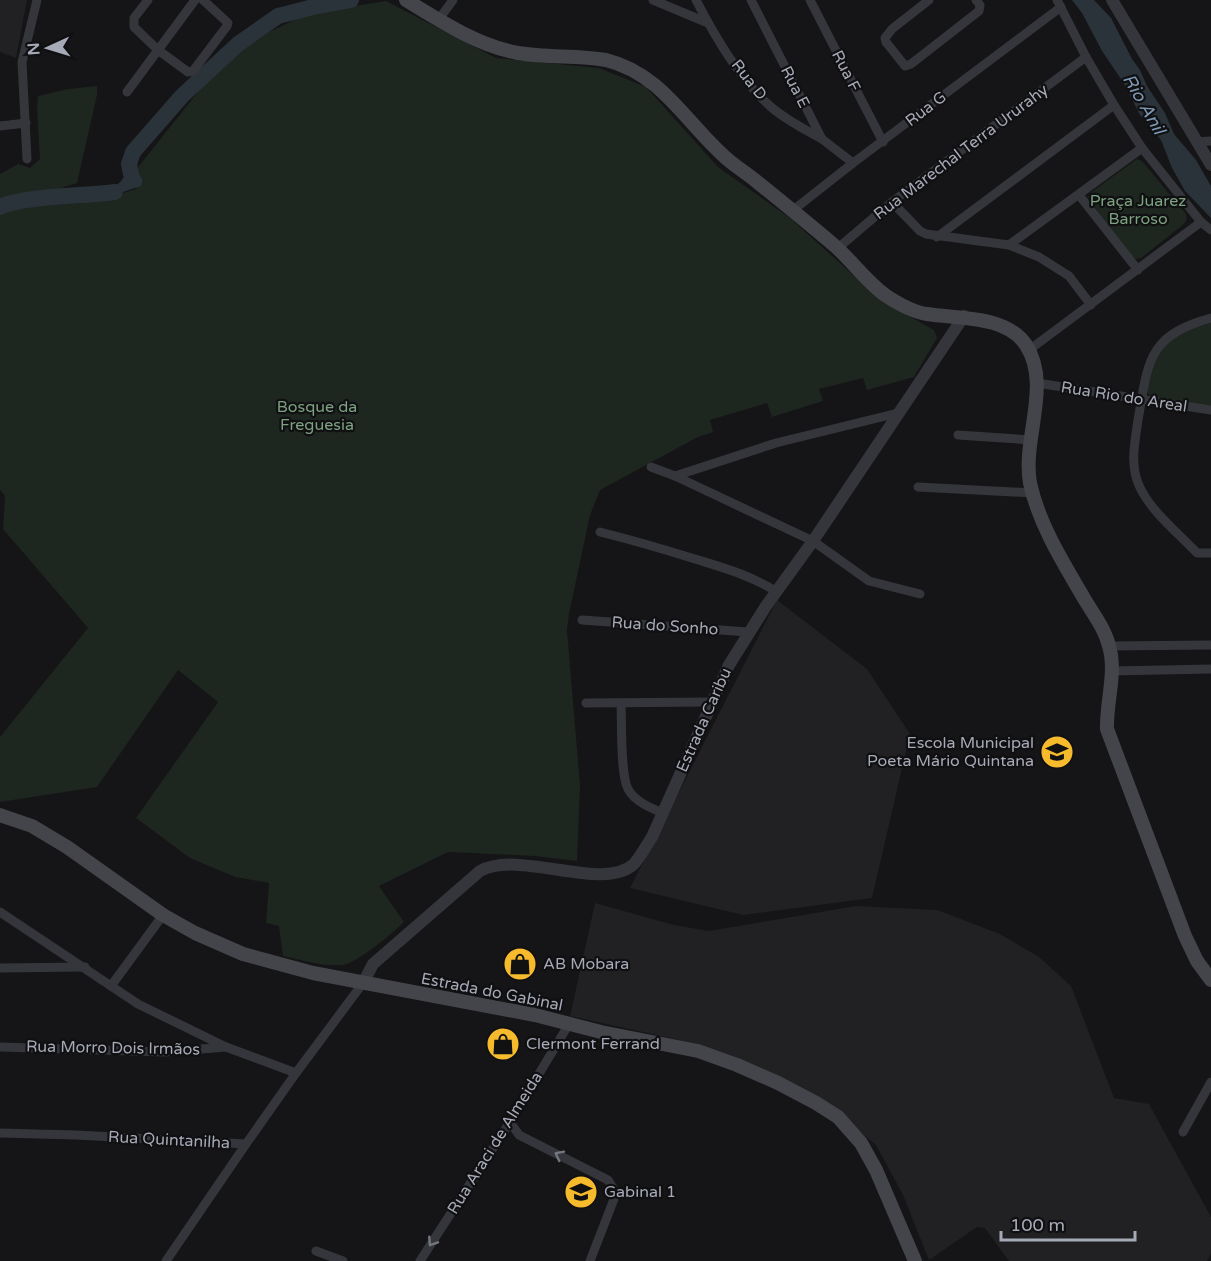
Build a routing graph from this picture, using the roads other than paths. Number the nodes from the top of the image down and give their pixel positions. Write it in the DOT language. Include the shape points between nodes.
graph roads {
  1 [pos="37,0"];
  2 [pos="148,0"];
  3 [pos="195,0"];
  4 [pos="203,0"];
  5 [pos="406,0"];
  6 [pos="453,0"];
  7 [pos="653,0"];
  8 [pos="696,0"];
  9 [pos="751,0"];
  10 [pos="810,0"];
  11 [pos="929,0"];
  12 [pos="976,0"];
  13 [pos="1112,0"];
  14 [pos="1059,4"];
  15 [pos="439,19"];
  16 [pos="708,23"];
  17 [pos="158,50"];
  18 [pos="1086,57"];
  19 [pos="127,92"];
  20 [pos="1114,105"];
  21 [pos="26,123"];
  22 [pos="0,126"];
  23 [pos="822,139"];
  24 [pos="1211,141"];
  25 [pos="883,142"];
  26 [pos="1196,142"];
  27 [pos="1142,148"];
  28 [pos="27,159"];
  29 [pos="853,163"];
  30 [pos="1211,165"];
  31 [pos="1079,195"];
  32 [pos="892,202"];
  33 [pos="792,211"];
  34 [pos="1201,222"];
  35 [pos="1211,230"];
  36 [pos="937,237"];
  37 [pos="1009,245"];
  38 [pos="837,249"];
  39 [pos="1138,270"];
  40 [pos="1091,304"];
  41 [pos="964,316"];
  42 [pos="1211,318"];
  43 [pos="1029,350"];
  44 [pos="1037,383"];
  45 [pos="1142,399"];
  46 [pos="1211,410"];
  47 [pos="898,413"];
  48 [pos="958,435"];
  49 [pos="1031,440"];
  50 [pos="651,467"];
  51 [pos="675,476"];
  52 [pos="918,487"];
  53 [pos="1034,493"];
  54 [pos="600,532"];
  55 [pos="813,541"];
  56 [pos="1211,553"];
  57 [pos="777,592"];
  58 [pos="921,594"];
  59 [pos="582,620"];
  60 [pos="748,633"];
  61 [pos="1211,645"];
  62 [pos="1110,646"];
  63 [pos="1211,669"];
  64 [pos="1111,671"];
  65 [pos="711,702"];
  66 [pos="586,703"];
  67 [pos="621,704"];
  68 [pos="663,813"];
  69 [pos="0,815"];
  70 [pos="0,912"];
  71 [pos="163,915"];
  72 [pos="85,967"];
  73 [pos="0,968"];
  74 [pos="1211,980"];
  75 [pos="363,982"];
  76 [pos="111,986"];
  77 [pos="569,1024"];
  78 [pos="0,1047"];
  79 [pos="226,1047"];
  80 [pos="296,1073"];
  81 [pos="1211,1082"];
  82 [pos="510,1122"];
  83 [pos="1183,1132"];
  84 [pos="0,1133"];
  85 [pos="519,1135"];
  86 [pos="500,1137"];
  87 [pos="246,1144"];
  88 [pos="316,1251"];
  89 [pos="166,1261"];
  90 [pos="343,1261"];
  91 [pos="420,1261"];
  92 [pos="590,1261"];
  93 [pos="915,1261"];
  1 -- 21 [label="street" via="22,62"];
  2 -- 17 [label="street" via="134,18 134,27"];
  3 -- 17 [label="street"];
  4 -- 17 [label="street" via="228,23 193,71 184,70"];
  5 -- 15 [label="main road"];
  6 -- 15 [label="street"];
  7 -- 16 [label="street"];
  8 -- 16 [label="street, Rua D"];
  9 -- 23 [label="street, Rua E"];
  10 -- 25 [label="street, Rua F"];
  11 -- 12 [label="street" via="885,38 905,66 979,11"];
  13 -- 26 [label="street"];
  14 -- 18 [label="street"];
  14 -- 25 [label="street, Rua G"];
  15 -- 33 [label="main road" via="500,48 606,60 646,76 728,160"];
  16 -- 23 [label="street, Rua D" via="765,101"];
  17 -- 19 [label="street"];
  18 -- 20 [label="street"];
  18 -- 32 [label="street, Rua Marechal Terra Ururahy"];
  20 -- 27 [label="street"];
  20 -- 36 [label="street"];
  21 -- 22 [label="street"];
  21 -- 28 [label="street"];
  23 -- 29 [label="street, Rua E"];
  24 -- 26 [label="street"];
  25 -- 29 [label="street, Rua G"];
  26 -- 30 [label="street"];
  27 -- 31 [label="street"];
  27 -- 34 [label="street"];
  29 -- 33 [label="street, Rua G"];
  31 -- 37 [label="street"];
  31 -- 39 [label="street"];
  32 -- 36 [label="street" via="920,231"];
  32 -- 38 [label="street, Rua Marechal Terra Ururahy"];
  33 -- 38 [label="main road"];
  34 -- 35 [label="street"];
  34 -- 39 [label="street"];
  36 -- 37 [label="street"];
  37 -- 40 [label="street" via="1069,276"];
  38 -- 41 [label="main road" via="872,284 900,304 926,314"];
  39 -- 40 [label="street"];
  40 -- 43 [label="street"];
  41 -- 43 [label="main road" via="1014,333"];
  41 -- 47 [label="street, Estrada Caribu"];
  42 -- 45 [label="street" via="1175,332 1161,344 1147,369"];
  43 -- 44 [label="main road"];
  44 -- 45 [label="street, Rua Rio do Areal"];
  44 -- 49 [label="main road"];
  45 -- 46 [label="street, Rua Rio do Areal"];
  45 -- 56 [label="street" via="1132,456 1138,484 1147,501 1197,553"];
  47 -- 51 [label="street" via="776,443"];
  47 -- 55 [label="street, Estrada Caribu"];
  48 -- 49 [label="street"];
  49 -- 53 [label="main road" via="1030,483"];
  50 -- 51 [label="street"];
  51 -- 55 [label="street"];
  52 -- 53 [label="street"];
  53 -- 62 [label="main road" via="1057,552"];
  54 -- 57 [label="street" via="739,572"];
  55 -- 57 [label="street, Estrada Caribu"];
  55 -- 58 [label="street" via="869,581"];
  57 -- 60 [label="street, Estrada Caribu"];
  59 -- 60 [label="street, Rua do Sonho"];
  60 -- 65 [label="street, Estrada Caribu"];
  61 -- 62 [label="street"];
  62 -- 64 [label="main road"];
  63 -- 64 [label="street"];
  64 -- 74 [label="main road" via="1106,710 1113,750 1185,936"];
  65 -- 67 [label="street"];
  65 -- 68 [label="street, Estrada Caribu"];
  66 -- 67 [label="street"];
  67 -- 68 [label="street" via="628,789"];
  68 -- 75 [label="street, Estrada Caribu" via="642,854 632,866 620,871 589,874 490,865 373,964"];
  69 -- 71 [label="main road, Estrada do Gabinal" via="32,826 67,847"];
  70 -- 72 [label="street"];
  71 -- 75 [label="main road, Estrada do Gabinal" via="243,954"];
  71 -- 76 [label="street"];
  72 -- 73 [label="street"];
  72 -- 76 [label="street"];
  75 -- 77 [label="main road, Estrada do Gabinal"];
  75 -- 80 [label="street, Rua Quintanilha"];
  76 -- 79 [label="street" via="138,1004"];
  77 -- 82 [label="street, Rua Araci de Almeida"];
  77 -- 93 [label="main road, Estrada do Gabinal" via="698,1051 778,1083 838,1117 861,1143 876,1170"];
  78 -- 79 [label="street, Rua Morro Dois Irmãos" via="165,1052"];
  79 -- 80 [label="street"];
  80 -- 87 [label="street, Rua Quintanilha"];
  81 -- 83 [label="street"];
  82 -- 85 [label="street"];
  82 -- 86 [label="street, Rua Araci de Almeida"];
  84 -- 87 [label="street, Rua Quintanilha"];
  85 -- 86 [label="street"];
  92 -- 85 [label="street, one-way" via="615,1199 613,1188 608,1180"];
  86 -- 91 [label="street, Rua Araci de Almeida, one-way"];
  87 -- 89 [label="street"];
  88 -- 90 [label="street"];
}
